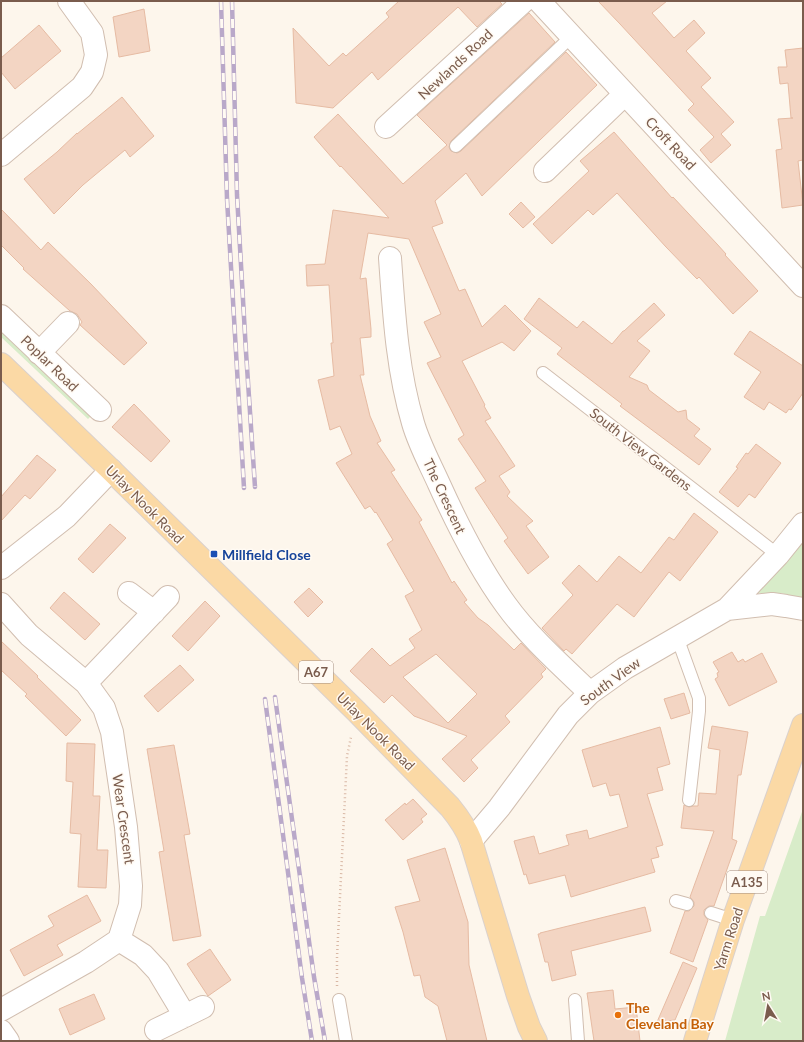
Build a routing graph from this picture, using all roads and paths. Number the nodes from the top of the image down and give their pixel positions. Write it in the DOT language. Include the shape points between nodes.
graph roads {
  1 [pos="69,1"];
  2 [pos="524,1"];
  3 [pos="539,1"];
  4 [pos="572,36"];
  5 [pos="625,94"];
  6 [pos="386,127"];
  7 [pos="456,146"];
  8 [pos="1,155"];
  9 [pos="545,171"];
  10 [pos="390,258"];
  11 [pos="803,286"];
  12 [pos="1,316"];
  13 [pos="68,323"];
  14 [pos="39,353"];
  15 [pos="1,364"];
  16 [pos="543,373"];
  17 [pos="100,410"];
  18 [pos="112,470"];
  19 [pos="803,524"];
  20 [pos="778,555"];
  21 [pos="1,568"];
  22 [pos="130,592"];
  23 [pos="1,604"];
  24 [pos="727,609"];
  25 [pos="803,609"];
  26 [pos="677,637"];
  27 [pos="86,683"];
  28 [pos="590,693"];
  29 [pos="803,725"];
  30 [pos="347,756"];
  31 [pos="689,800"];
  32 [pos="471,841"];
  33 [pos="711,913"];
  34 [pos="733,920"];
  35 [pos="119,940"];
  36 [pos="339,1000"];
  37 [pos="575,1000"];
  38 [pos="1,1010"];
  39 [pos="156,1030"];
  40 [pos="1,1031"];
  41 [pos="8,1041"];
  42 [pos="346,1041"];
  43 [pos="536,1041"];
  44 [pos="578,1041"];
  45 [pos="695,1041"];
  1 -- 8 [label="street" via="92,33 96,55 92,72 82,87"];
  2 -- 6 [label="street, Newlands Road"];
  3 -- 4 [label="street, Croft Road"];
  4 -- 5 [label="street, Croft Road"];
  4 -- 7 [label="lane"];
  5 -- 9 [label="street"];
  5 -- 11 [label="street, Croft Road"];
  10 -- 28 [label="street, The Crescent" via="397,349 407,401 421,445 476,557 506,605"];
  12 -- 14 [label="street, Poplar Road"];
  13 -- 14 [label="street"];
  14 -- 17 [label="street, Poplar Road"];
  15 -- 18 [label="main road, Urlay Nook Road / A67"];
  16 -- 20 [label="lane, South View Gardens"];
  18 -- 21 [label="street" via="67,516"];
  18 -- 32 [label="main road, Urlay Nook Road / A67" via="440,796 463,824"];
  19 -- 20 [label="street"];
  20 -- 24 [label="street"];
  22 -- 27 [label="street" via="161,604"];
  23 -- 27 [label="street, Wear Crescent" via="29,635"];
  24 -- 25 [label="street, South View" via="772,604"];
  24 -- 26 [label="street, South View"];
  26 -- 28 [label="street, South View" via="627,666"];
  26 -- 31 [label="lane" via="699,698"];
  27 -- 35 [label="street, Wear Crescent" via="104,708 112,732 126,827 130,905"];
  28 -- 32 [label="street, South View" via="568,715"];
  29 -- 34 [label="main road, Yarm Road / A135"];
  30 -- 36 [label="path" via="336,979"];
  32 -- 43 [label="main road, Urlay Nook Road / A67" via="518,996"];
  33 -- 34 [label="lane"];
  34 -- 45 [label="main road, Yarm Road / A135"];
  35 -- 38 [label="street" via="86,962"];
  35 -- 39 [label="street" via="144,955 194,1011"];
  36 -- 42 [label="lane"];
  37 -- 44 [label="lane"];
  40 -- 41 [label="street"];
}
